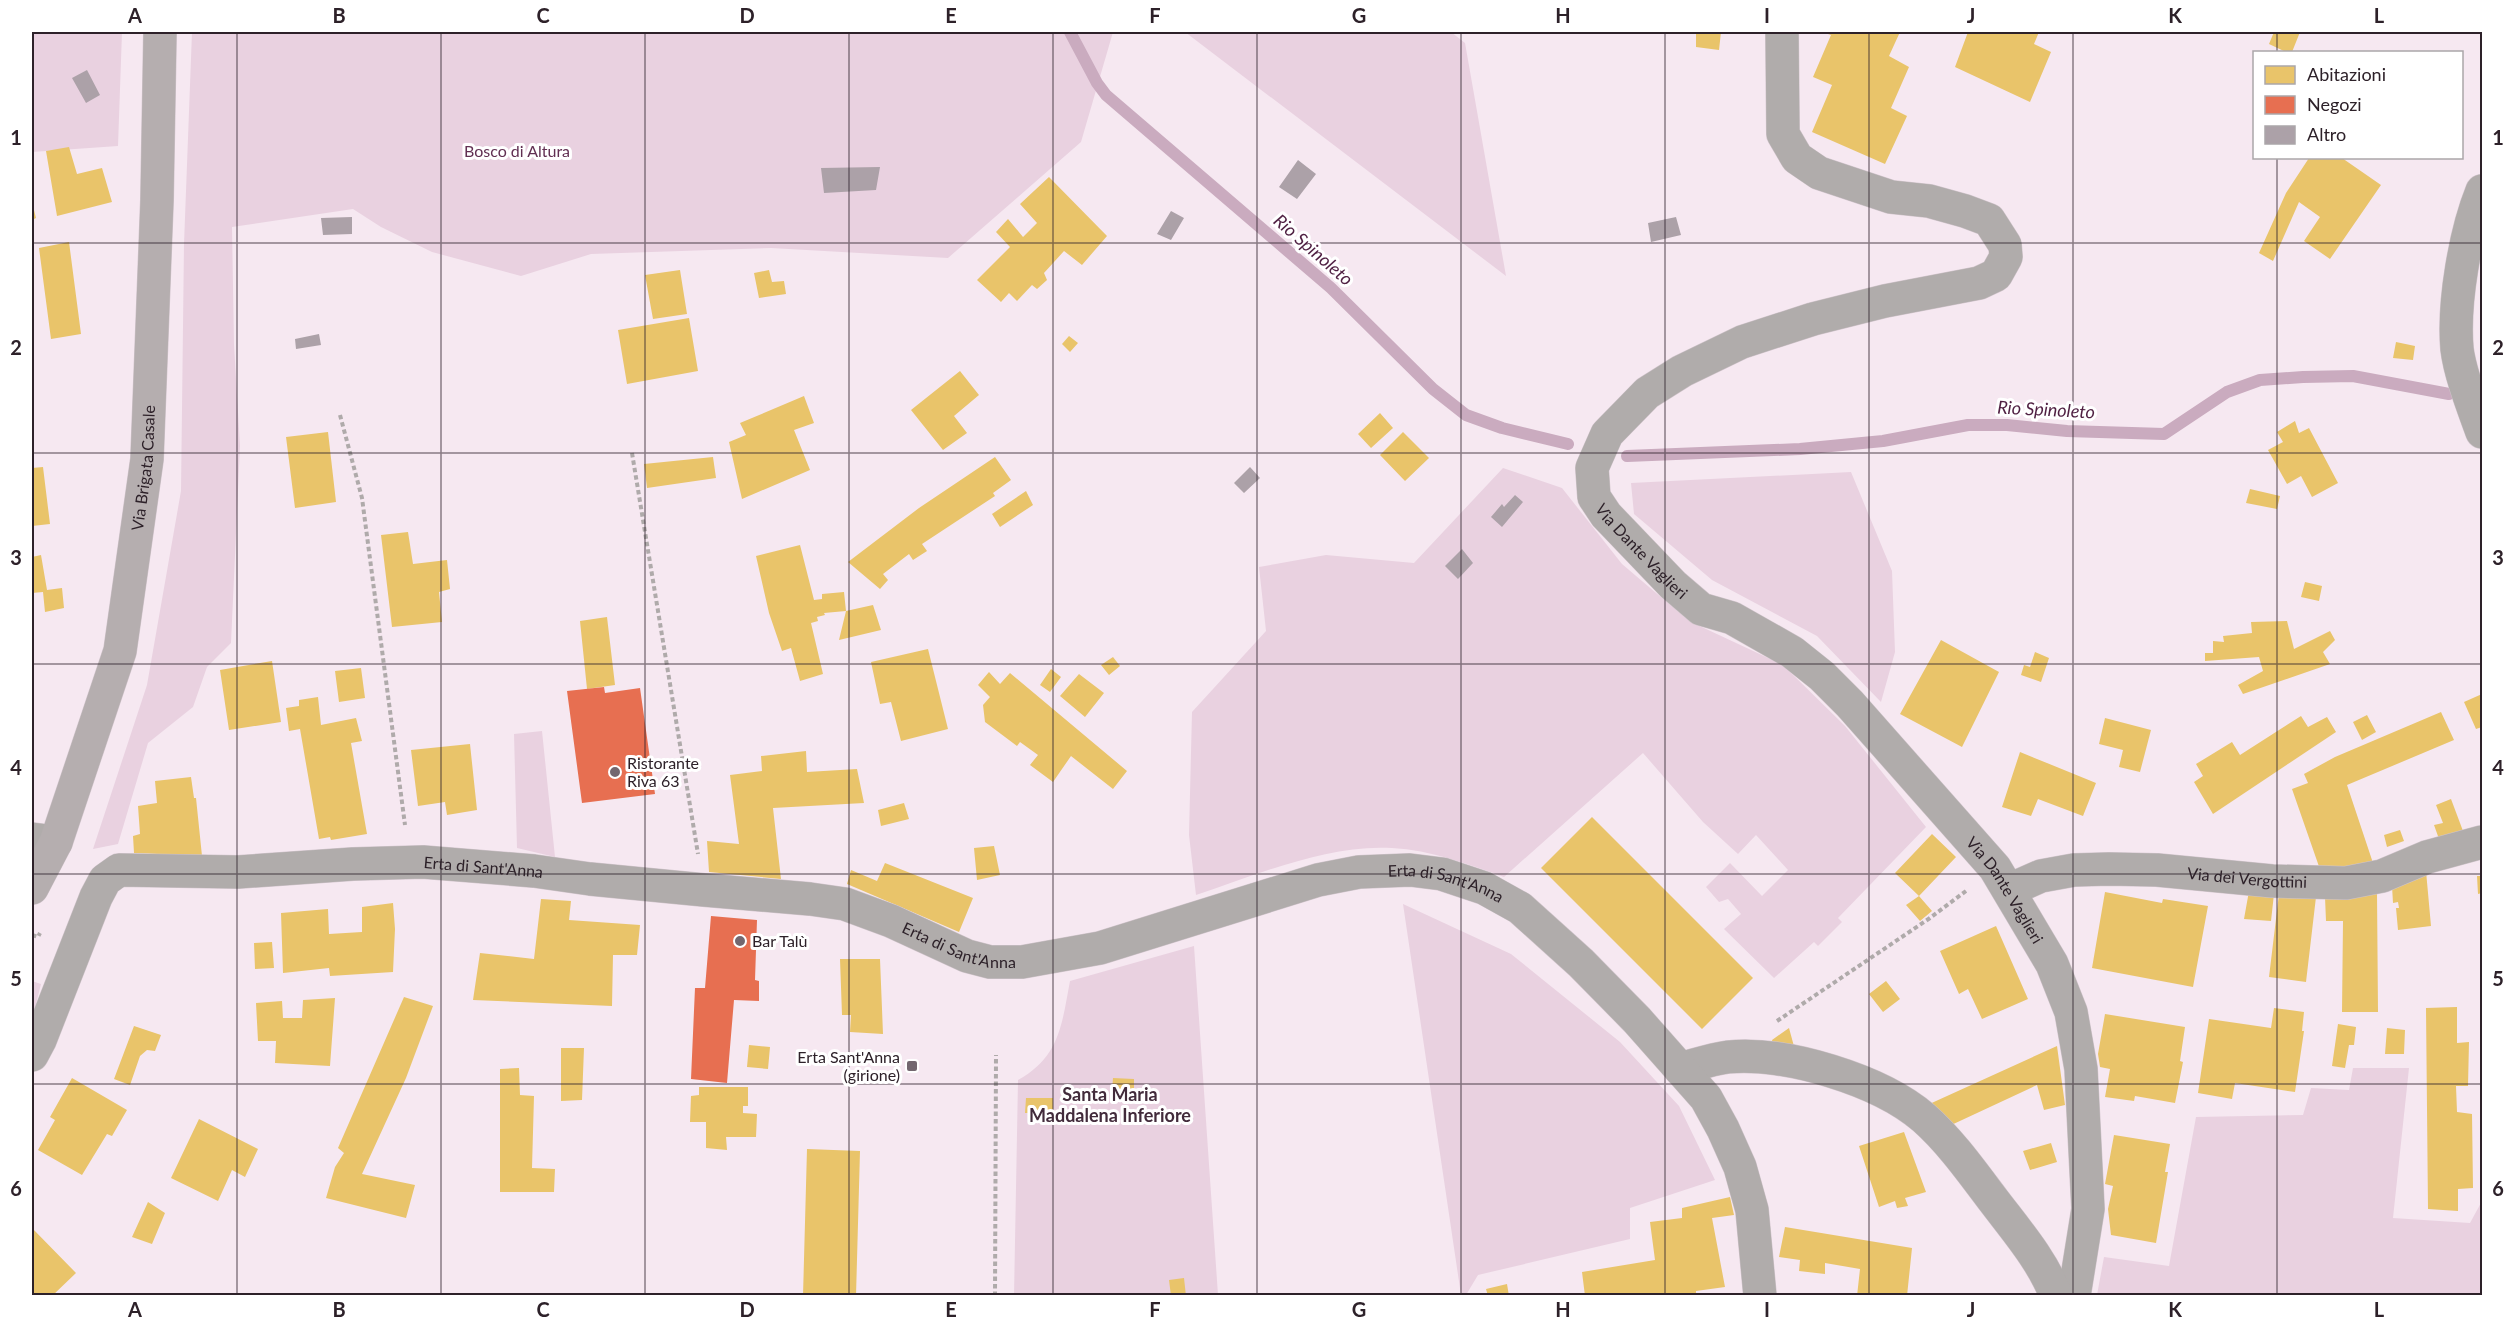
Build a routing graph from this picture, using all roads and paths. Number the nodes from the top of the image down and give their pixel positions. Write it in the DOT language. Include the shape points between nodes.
graph roads {
  1 [pos="160,32"];
  2 [pos="1782,32"];
  3 [pos="2482,191"];
  4 [pos="340,415"];
  5 [pos="2482,432"];
  6 [pos="632,453"];
  7 [pos="44,841"];
  8 [pos="2482,843"];
  9 [pos="410,862"];
  10 [pos="2002,879"];
  11 [pos="32,888"];
  12 [pos="705,891"];
  13 [pos="1773,1024"];
  14 [pos="32,1055"];
  15 [pos="996,1055"];
  16 [pos="1680,1069"];
  17 [pos="995,1296"];
  18 [pos="1760,1296"];
  19 [pos="2056,1296"];
  20 [pos="2074,1296"];
  1 -- 7 [label="main road, Via Brigata Casale" via="147,459 120,651"];
  2 -- 10 [label="street, Via Dante Vaglieri" via="1783,134 1797,158 1819,173 1881,194 1965,210 1989,220 2005,244 2006,257 1996,275 1979,283 1813,319 1742,342 1682,371 1647,393 1607,434 1592,468 1594,497 1606,515 1701,609 1732,618 1792,652 1822,676"];
  3 -- 5 [label="street" via="2474,211 2456,315 2457,351"];
  4 -- 9 [label="path" via="362,498"];
  6 -- 12 [label="path"];
  7 -- 11 [label="main road, Via Brigata Casale"];
  8 -- 10 [label="street, Via dei Vergottini" via="2427,857 2382,876 2346,883 2109,869"];
  9 -- 12 [label="street, Erta di Sant'Anna" via="534,871"];
  9 -- 14 [label="street, Erta di Sant'Anna" via="238,872 119,870 105,880 96,897"];
  10 -- 13 [label="path" via="1930,918"];
  10 -- 20 [label="street, Via Dante Vaglieri" via="2052,964 2071,1012 2081,1069 2088,1209"];
  12 -- 16 [label="street, Erta di Sant'Anna" via="846,904 967,956 990,962 1022,962 1100,948 1349,874 1410,870 1442,874 1484,888 1520,908 1581,963"];
  15 -- 17 [label="path"];
  16 -- 18 [label="street, Erta di Sant'Anna" via="1706,1098 1740,1167 1752,1210"];
  16 -- 19 [label="street" via="1728,1057 1784,1058 1824,1068 1888,1095 1922,1117 1954,1149 2022,1237 2052,1283"];
}
